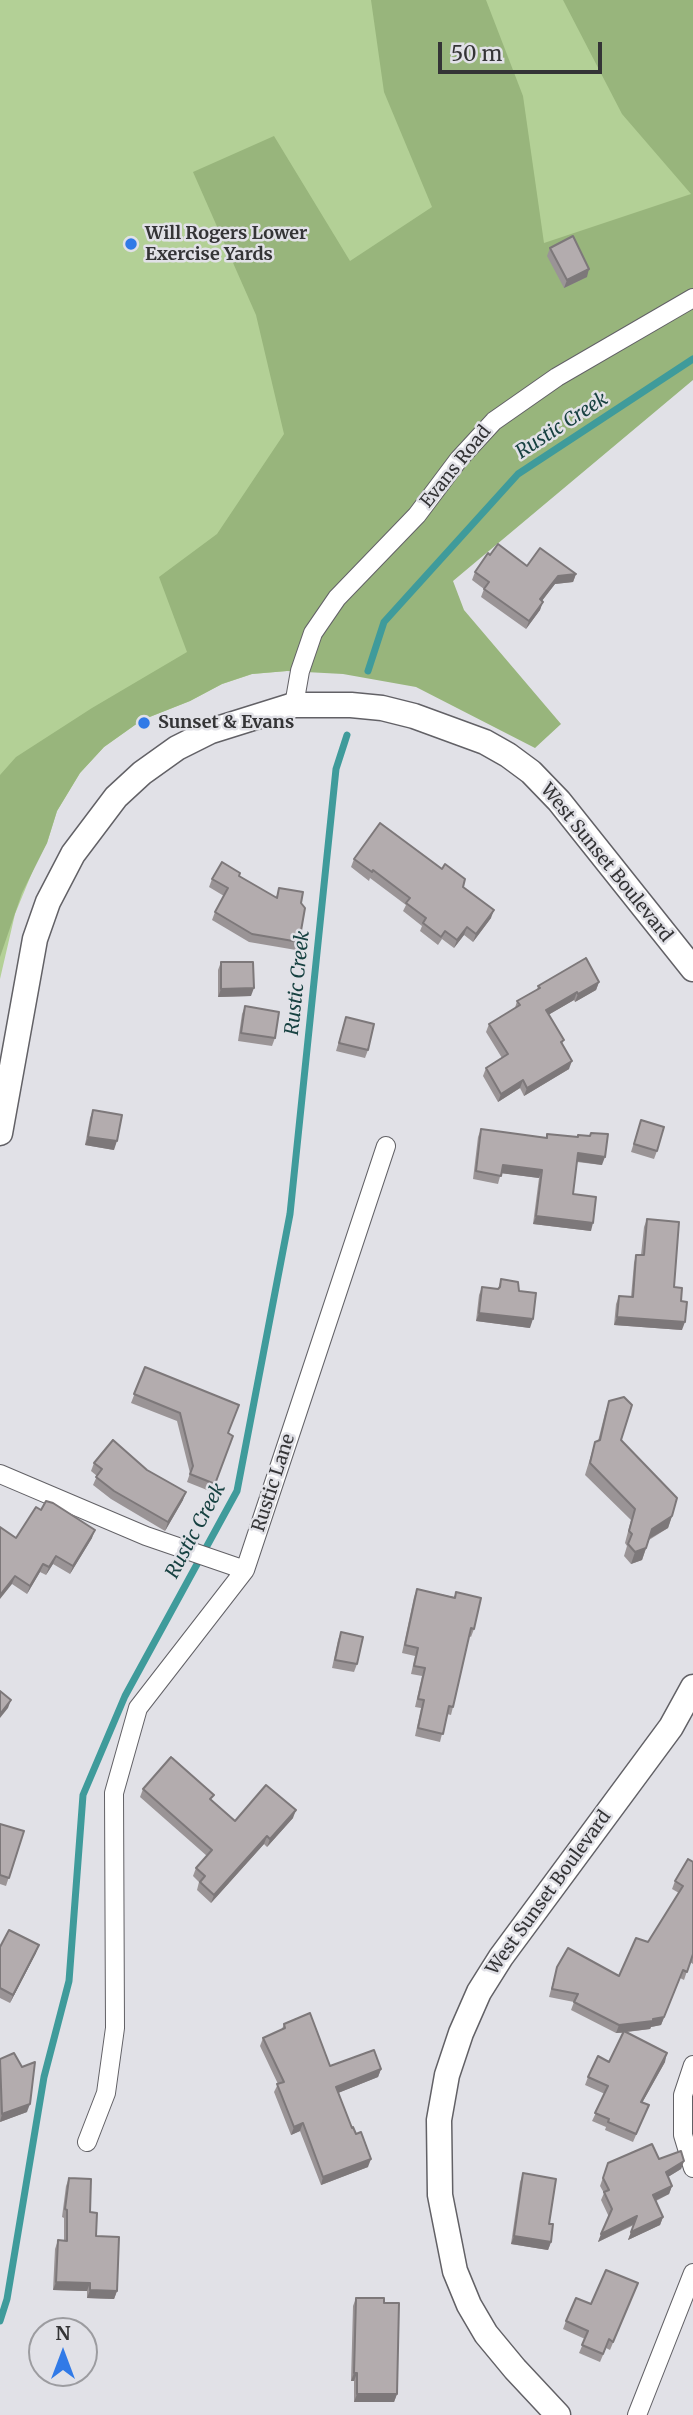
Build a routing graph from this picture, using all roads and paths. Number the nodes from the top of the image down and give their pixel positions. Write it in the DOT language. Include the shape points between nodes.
graph roads {
  1 [pos="693,298"];
  2 [pos="295,705"];
  3 [pos="693,969"];
  4 [pos="0,1133"];
  5 [pos="386,1146"];
  6 [pos="0,1474"];
  7 [pos="245,1570"];
  8 [pos="693,1687"];
  9 [pos="693,2064"];
  10 [pos="87,2141"];
  11 [pos="693,2168"];
  12 [pos="693,2273"];
  13 [pos="558,2415"];
  14 [pos="637,2415"];
  1 -- 2 [label="street, Evans Road" via="557,377 494,421 417,515 337,598 313,633"];
  2 -- 3 [label="main road, West Sunset Boulevard" via="351,705 403,713 449,727 508,755 559,801"];
  2 -- 4 [label="main road, West Sunset Boulevard" via="211,731 177,748 116,797 79,845 48,902 35,939"];
  5 -- 7 [label="street, Rustic Lane"];
  6 -- 7 [label="street" via="146,1536"];
  7 -- 10 [label="street, Rustic Lane" via="138,1708 114,1794 115,2028 106,2093"];
  8 -- 13 [label="main road, West Sunset Boulevard" via="671,1727 500,1957 460,2033 447,2075 439,2120 440,2195 455,2272 486,2334"];
  9 -- 11 [label="street" via="683,2095 683,2135"];
  12 -- 14 [label="street"];
}
